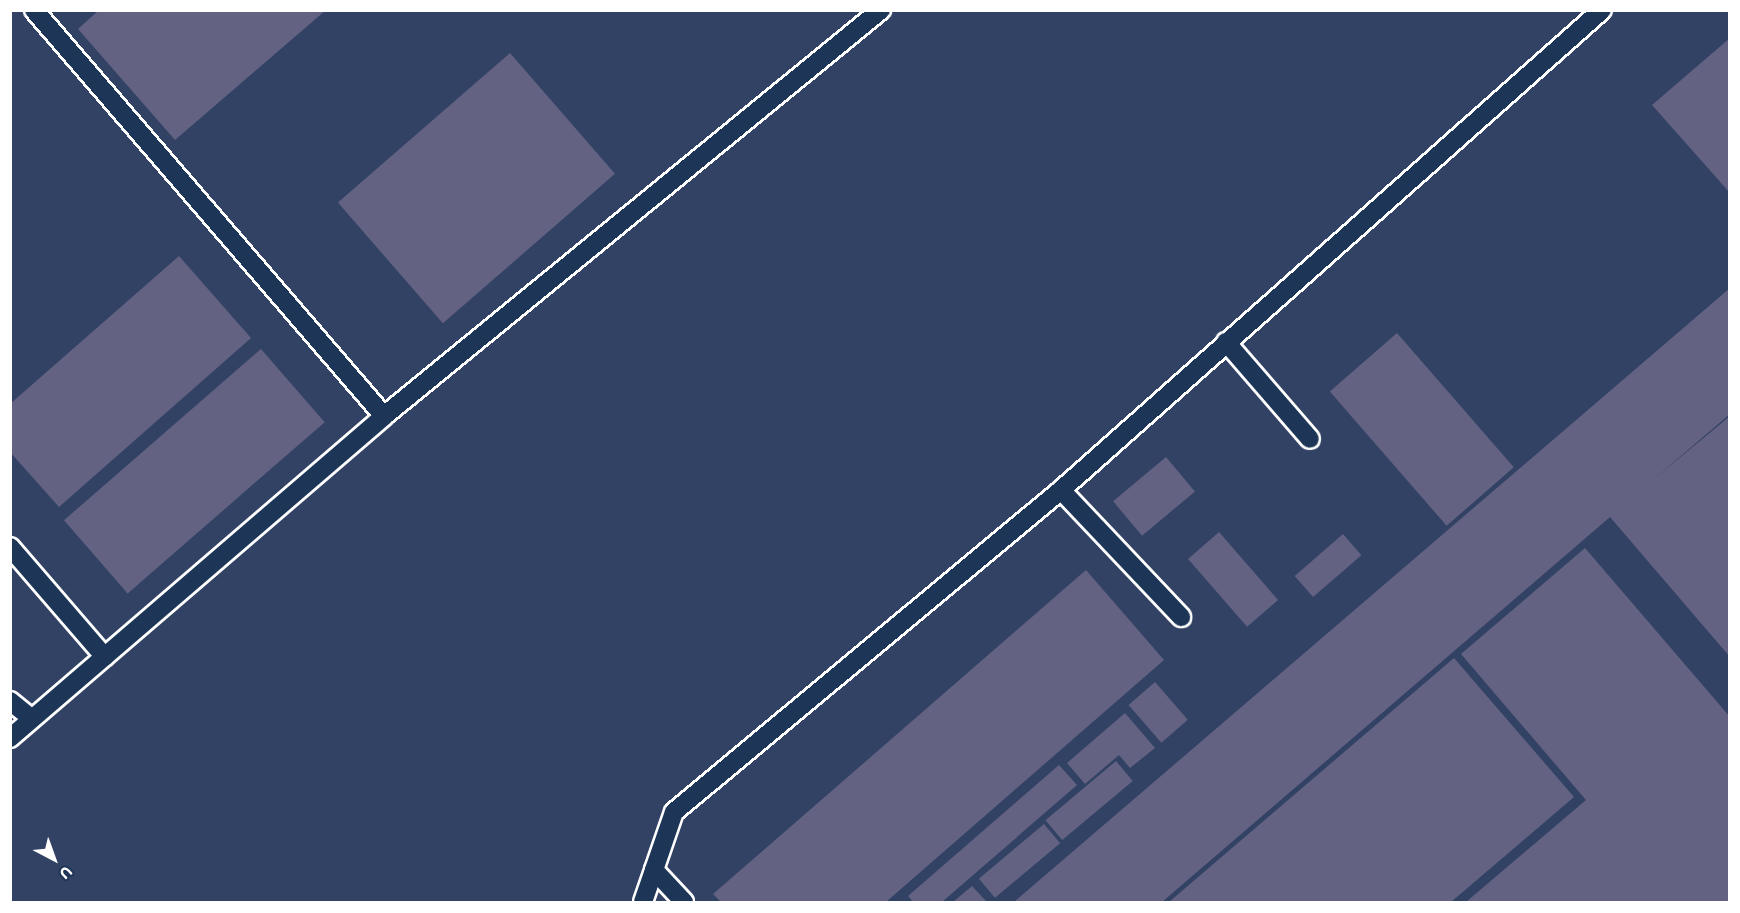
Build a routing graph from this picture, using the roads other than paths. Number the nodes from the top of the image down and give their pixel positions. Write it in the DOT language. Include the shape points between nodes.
graph roads {
  1 [pos="34,10"];
  2 [pos="881,10"];
  3 [pos="1590,14"];
  4 [pos="1226,342"];
  5 [pos="384,416"];
  6 [pos="1310,439"];
  7 [pos="1061,490"];
  8 [pos="10,547"];
  9 [pos="1181,617"];
  10 [pos="105,657"];
  11 [pos="10,700"];
  12 [pos="32,719"];
  13 [pos="10,738"];
  14 [pos="654,870"];
  15 [pos="643,903"];
  16 [pos="684,903"];
  1 -- 5 [label="lane"];
  2 -- 5 [label="lane"];
  3 -- 4 [label="lane"];
  4 -- 6 [label="lane"];
  4 -- 7 [label="lane"];
  5 -- 10 [label="lane"];
  7 -- 9 [label="lane"];
  7 -- 14 [label="lane" via="674,812"];
  8 -- 10 [label="lane"];
  10 -- 12 [label="lane"];
  11 -- 12 [label="lane"];
  12 -- 13 [label="lane"];
  14 -- 15 [label="lane"];
  14 -- 16 [label="lane"];
}
